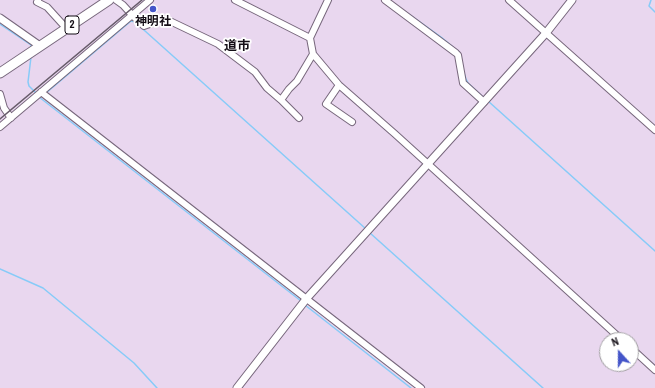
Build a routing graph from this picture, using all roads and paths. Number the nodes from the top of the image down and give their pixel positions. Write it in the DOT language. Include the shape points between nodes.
graph roads {
  1 [pos="109,0"];
  2 [pos="116,0"];
  3 [pos="150,0"];
  4 [pos="235,0"];
  5 [pos="328,0"];
  6 [pos="385,0"];
  7 [pos="509,0"];
  8 [pos="572,0"];
  9 [pos="35,1"];
  10 [pos="133,16"];
  11 [pos="0,18"];
  12 [pos="67,29"];
  13 [pos="546,33"];
  14 [pos="310,38"];
  15 [pos="34,50"];
  16 [pos="313,54"];
  17 [pos="0,73"];
  18 [pos="338,85"];
  19 [pos="41,92"];
  20 [pos="0,94"];
  21 [pos="281,100"];
  22 [pos="484,102"];
  23 [pos="11,118"];
  24 [pos="298,118"];
  25 [pos="352,122"];
  26 [pos="0,127"];
  27 [pos="655,130"];
  28 [pos="427,164"];
  29 [pos="307,298"];
  30 [pos="613,332"];
  31 [pos="639,355"];
  32 [pos="655,370"];
  33 [pos="237,388"];
  34 [pos="421,388"];
  1 -- 12 [label="main road, 2"];
  2 -- 10 [label="street"];
  3 -- 10 [label="street"];
  4 -- 14 [label="street"];
  5 -- 14 [label="street"];
  6 -- 22 [label="street" via="458,55 463,83"];
  7 -- 13 [label="street"];
  8 -- 13 [label="street"];
  9 -- 12 [label="street" via="46,7"];
  10 -- 19 [label="street"];
  10 -- 21 [label="street" via="144,26 164,19 218,44 255,72 267,88"];
  11 -- 15 [label="street"];
  12 -- 15 [label="main road, 2"];
  13 -- 22 [label="street"];
  13 -- 27 [label="street"];
  14 -- 16 [label="street"];
  15 -- 17 [label="main road, 2"];
  16 -- 18 [label="street"];
  16 -- 21 [label="street" via="297,81"];
  18 -- 25 [label="street" via="326,104"];
  18 -- 28 [label="street"];
  19 -- 23 [label="street"];
  19 -- 29 [label="street"];
  20 -- 23 [label="street" via="4,108"];
  21 -- 24 [label="street"];
  22 -- 28 [label="street"];
  23 -- 26 [label="street"];
  28 -- 29 [label="street"];
  28 -- 30 [label="street"];
  29 -- 33 [label="street"];
  29 -- 34 [label="street"];
  31 -- 32 [label="street"];
}
